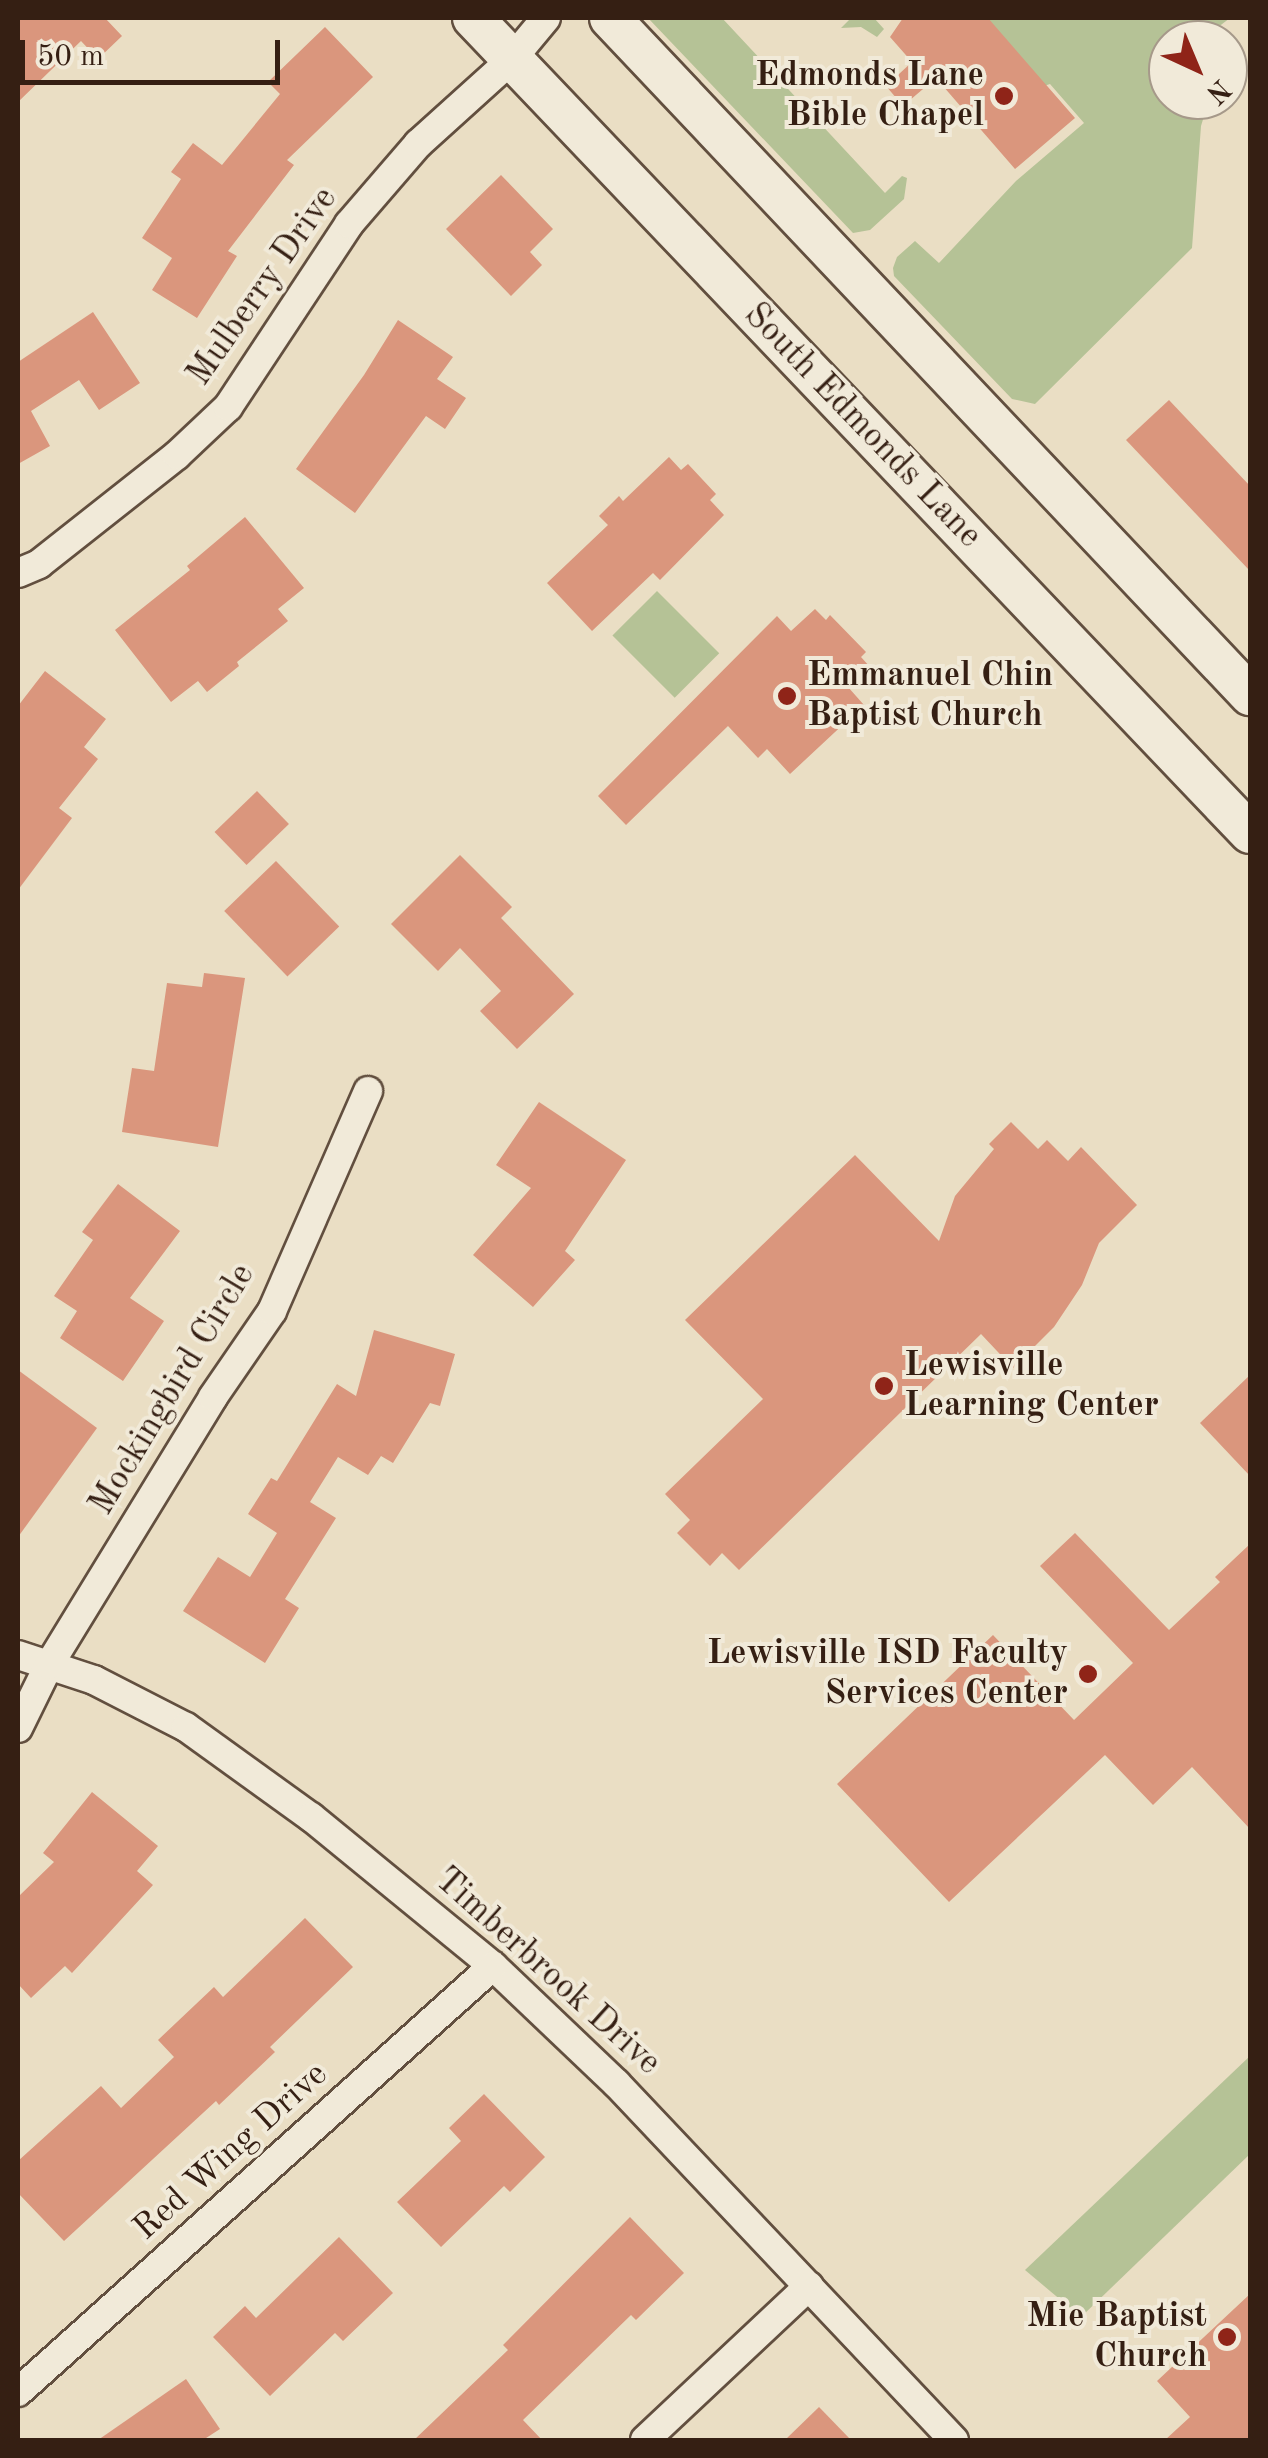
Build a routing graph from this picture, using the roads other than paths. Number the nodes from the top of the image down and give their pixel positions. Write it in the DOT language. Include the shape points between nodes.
graph roads {
  1 [pos="473,18"];
  2 [pos="546,18"];
  3 [pos="610,18"];
  4 [pos="512,59"];
  5 [pos="18,574"];
  6 [pos="1250,696"];
  7 [pos="1250,834"];
  8 [pos="368,1091"];
  9 [pos="18,1655"];
  10 [pos="50,1665"];
  11 [pos="18,1728"];
  12 [pos="493,1966"];
  13 [pos="810,2286"];
  14 [pos="18,2392"];
  15 [pos="645,2440"];
  16 [pos="954,2440"];
  1 -- 4 [label="main road, South Edmonds Lane"];
  2 -- 4 [label="street, Mulberry Drive"];
  3 -- 6 [label="main road"];
  4 -- 5 [label="street, Mulberry Drive" via="418,144 349,224 228,406 162,467"];
  4 -- 7 [label="main road, South Edmonds Lane"];
  8 -- 10 [label="street, Mockingbird Circle" via="272,1311 212,1397"];
  9 -- 10 [label="street, Timberbrook Drive"];
  10 -- 11 [label="street, Mockingbird Circle"];
  10 -- 12 [label="street, Timberbrook Drive" via="139,1700 231,1757"];
  12 -- 13 [label="street, Timberbrook Drive" via="616,2083"];
  12 -- 14 [label="street, Red Wing Drive"];
  13 -- 15 [label="street"];
  13 -- 16 [label="street, Timberbrook Drive"];
}
